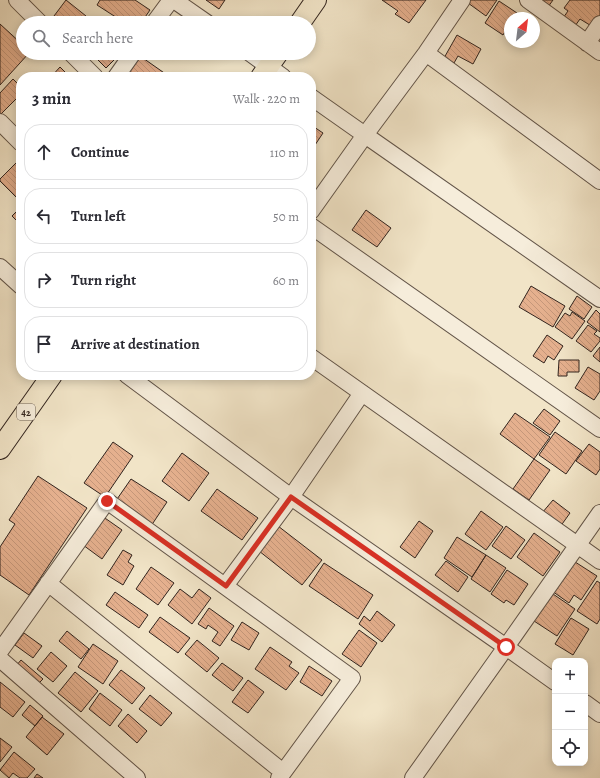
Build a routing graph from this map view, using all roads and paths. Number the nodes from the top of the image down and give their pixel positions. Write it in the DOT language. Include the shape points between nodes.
graph roads {
  1 [pos="17,0"];
  2 [pos="170,0"];
  3 [pos="174,0"];
  4 [pos="316,0"];
  5 [pos="462,0"];
  6 [pos="528,0"];
  7 [pos="33,16"];
  8 [pos="159,16"];
  9 [pos="197,16"];
  10 [pos="305,16"];
  11 [pos="600,24"];
  12 [pos="587,43"];
  13 [pos="600,52"];
  14 [pos="426,53"];
  15 [pos="78,60"];
  16 [pos="128,60"];
  17 [pos="261,60"];
  18 [pos="273,68"];
  19 [pos="90,72"];
  20 [pos="120,72"];
  21 [pos="316,101"];
  22 [pos="0,122"];
  23 [pos="365,135"];
  24 [pos="16,138"];
  25 [pos="600,181"];
  26 [pos="316,204"];
  27 [pos="316,230"];
  28 [pos="0,267"];
  29 [pos="16,281"];
  30 [pos="600,299"];
  31 [pos="316,361"];
  32 [pos="48,380"];
  33 [pos="134,380"];
  34 [pos="362,393"];
  35 [pos="600,429"];
  36 [pos="0,449"];
  37 [pos="291,497"];
  38 [pos="600,512"];
  39 [pos="577,545"];
  40 [pos="600,561"];
  41 [pos="48,583"];
  42 [pos="226,586"];
  43 [pos="506,647"];
  44 [pos="0,651"];
  45 [pos="0,659"];
  46 [pos="552,680"];
  47 [pos="588,705"];
  48 [pos="600,714"];
  49 [pos="281,775"];
  50 [pos="137,778"];
  51 [pos="413,778"];
  1 -- 7 [label="street"];
  2 -- 8 [label="street"];
  3 -- 9 [label="street"];
  4 -- 10 [label="main road"];
  5 -- 14 [label="street"];
  6 -- 12 [label="street"];
  11 -- 12 [label="street"];
  12 -- 13 [label="street"];
  14 -- 23 [label="street"];
  14 -- 25 [label="street"];
  15 -- 19 [label="street"];
  16 -- 20 [label="street"];
  17 -- 18 [label="street"];
  21 -- 23 [label="street"];
  22 -- 24 [label="street"];
  23 -- 26 [label="street"];
  23 -- 30 [label="street"];
  27 -- 35 [label="street"];
  28 -- 29 [label="street"];
  31 -- 34 [label="street"];
  32 -- 36 [label="main road, 42"];
  33 -- 37 [label="street"];
  34 -- 37 [label="street"];
  34 -- 39 [label="street"];
  37 -- 42 [label="street"];
  37 -- 43 [label="street"];
  38 -- 39 [label="street"];
  39 -- 40 [label="street"];
  39 -- 43 [label="street"];
  41 -- 42 [label="street" via="107,501"];
  41 -- 44 [label="street"];
  41 -- 49 [label="street"];
  42 -- 49 [label="street" via="352,678"];
  43 -- 46 [label="street"];
  43 -- 51 [label="street"];
  45 -- 50 [label="street"];
  47 -- 48 [label="street"];
}
